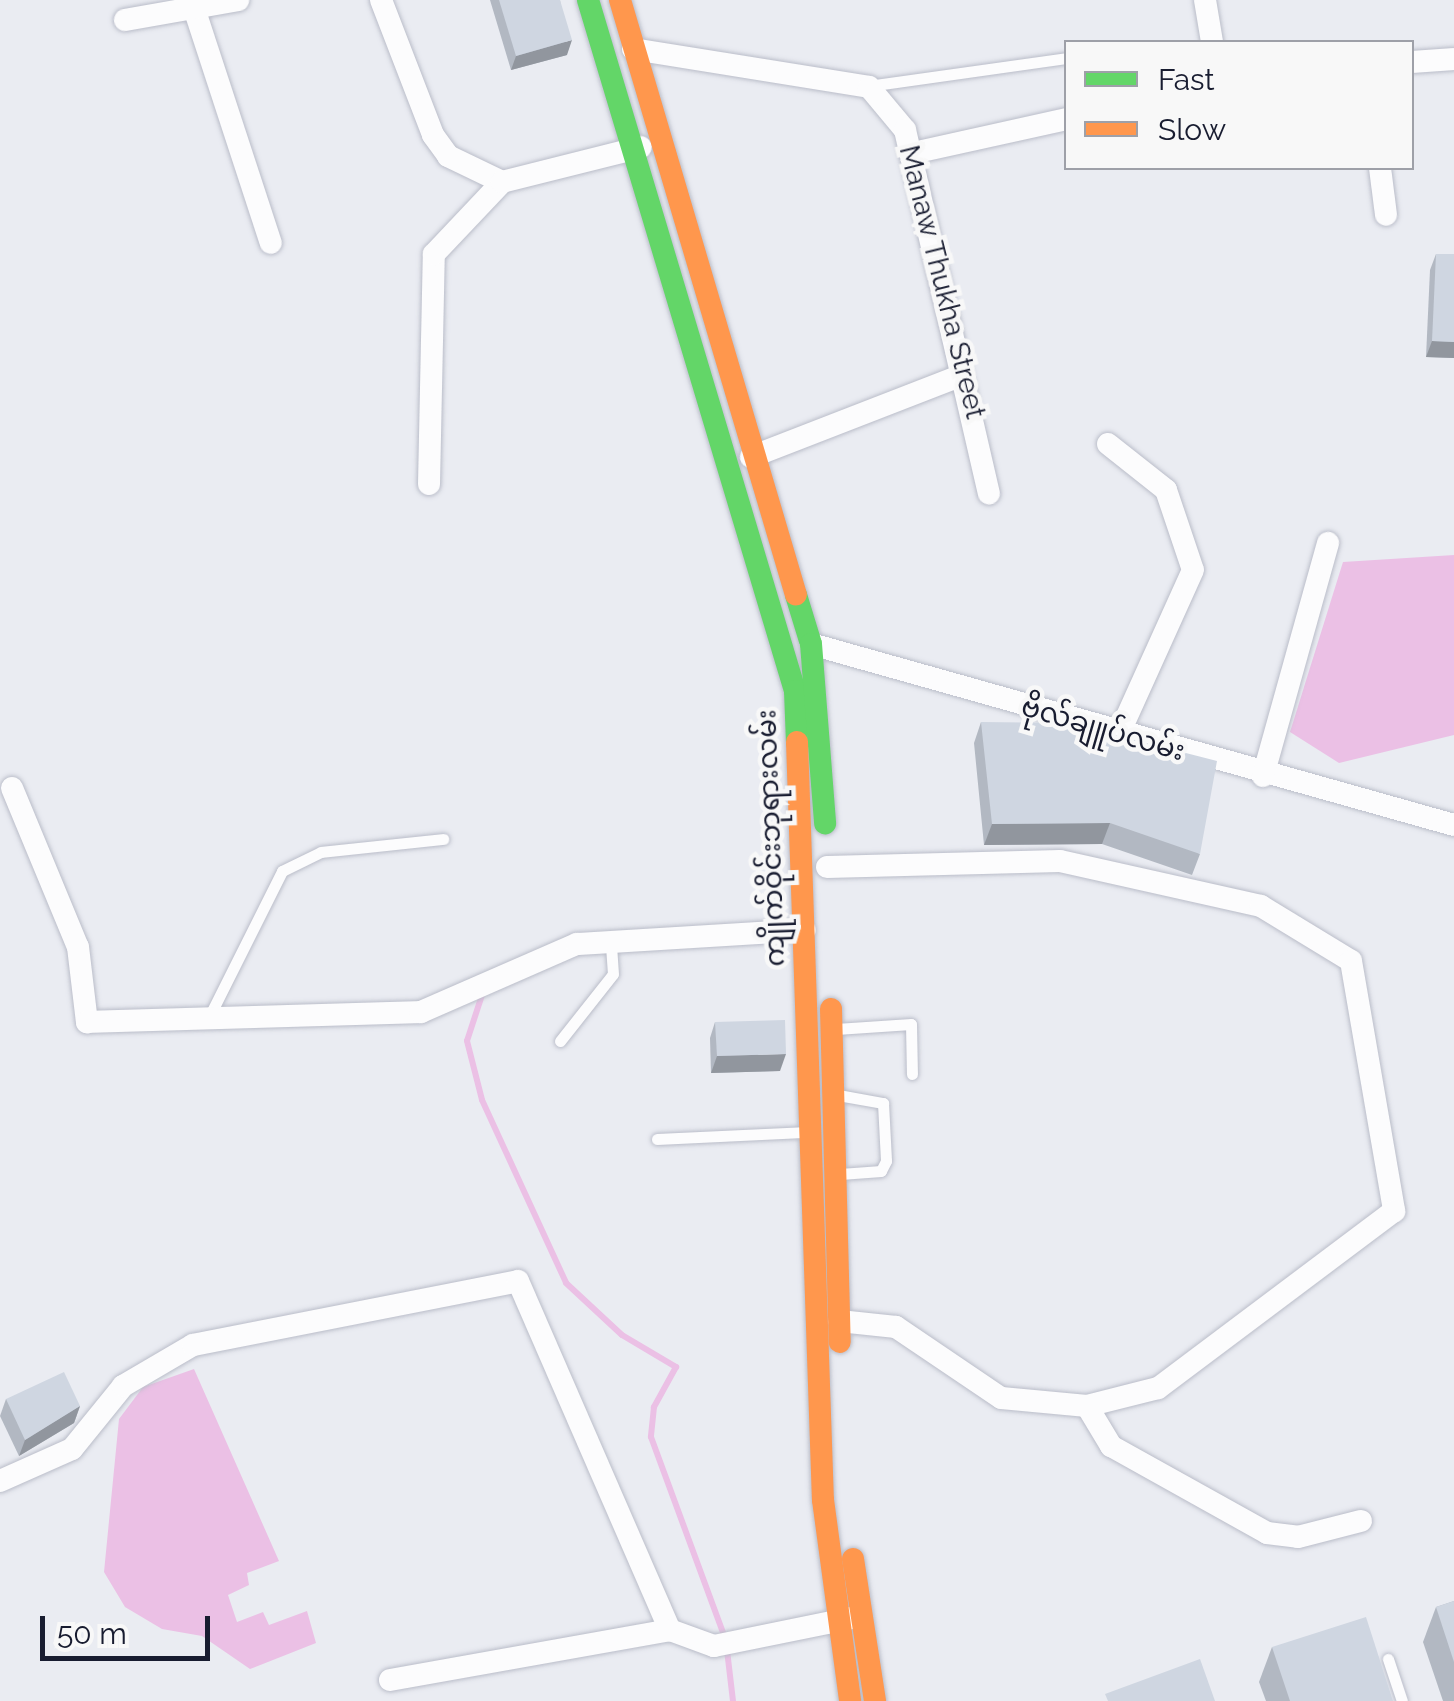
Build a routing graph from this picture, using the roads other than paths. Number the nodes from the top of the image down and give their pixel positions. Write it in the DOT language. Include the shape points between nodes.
graph roads {
  1 [pos="238,0"];
  2 [pos="381,0"];
  3 [pos="588,0"];
  4 [pos="620,0"];
  5 [pos="1205,0"];
  6 [pos="194,8"];
  7 [pos="125,20"];
  8 [pos="1212,40"];
  9 [pos="633,49"];
  10 [pos="1064,58"];
  11 [pos="1454,59"];
  12 [pos="1414,62"];
  13 [pos="865,86"];
  14 [pos="1064,118"];
  15 [pos="660,143"];
  16 [pos="632,148"];
  17 [pos="913,153"];
  18 [pos="1380,170"];
  19 [pos="502,182"];
  20 [pos="1386,214"];
  21 [pos="271,243"];
  22 [pos="960,376"];
  23 [pos="1108,444"];
  24 [pos="751,457"];
  25 [pos="727,467"];
  26 [pos="429,484"];
  27 [pos="989,492"];
  28 [pos="1328,543"];
  29 [pos="810,644"];
  30 [pos="1119,734"];
  31 [pos="1262,776"];
  32 [pos="12,788"];
  33 [pos="1454,825"];
  34 [pos="443,840"];
  35 [pos="827,867"];
  36 [pos="805,930"];
  37 [pos="611,942"];
  38 [pos="210,1015"];
  39 [pos="832,1029"];
  40 [pos="560,1040"];
  41 [pos="912,1074"];
  42 [pos="834,1094"];
  43 [pos="835,1130"];
  44 [pos="810,1132"];
  45 [pos="657,1138"];
  46 [pos="836,1174"];
  47 [pos="839,1321"];
  48 [pos="1086,1406"];
  49 [pos="0,1482"];
  50 [pos="1360,1522"];
  51 [pos="860,1616"];
  52 [pos="836,1622"];
  53 [pos="670,1630"];
  54 [pos="1388,1659"];
  55 [pos="390,1680"];
  56 [pos="850,1701"];
  57 [pos="875,1701"];
  58 [pos="1402,1701"];
  1 -- 6 [label="street"];
  2 -- 19 [label="street" via="433,135 448,156"];
  3 -- 16 [label="main road, ကျိုက်ဝိုင်းဘုရားလမ်း"];
  4 -- 9 [label="main road, ကျိုက်ဝိုင်းဘုရားလမ်း"];
  5 -- 8 [label="street"];
  6 -- 7 [label="street"];
  6 -- 21 [label="street"];
  9 -- 13 [label="street"];
  9 -- 15 [label="main road, ကျိုက်ဝိုင်းဘုရားလမ်း"];
  10 -- 13 [label="lane"];
  11 -- 12 [label="street"];
  13 -- 17 [label="street, Manaw Thukha Street" via="905,130"];
  14 -- 17 [label="street"];
  15 -- 16 [label="street"];
  15 -- 24 [label="main road, ကျိုက်ဝိုင်းဘုရားလမ်း"];
  16 -- 19 [label="street"];
  16 -- 25 [label="main road, ကျိုက်ဝိုင်းဘုရားလမ်း"];
  17 -- 22 [label="street, Manaw Thukha Street"];
  18 -- 20 [label="street"];
  19 -- 26 [label="street" via="429,268"];
  22 -- 24 [label="street"];
  22 -- 27 [label="street, Manaw Thukha Street" via="972,392"];
  23 -- 30 [label="street" via="1166,490 1193,570"];
  24 -- 25 [label="main road"];
  24 -- 29 [label="main road, ကျိုက်ဝိုင်းဘုရားလမ်း"];
  25 -- 36 [label="main road, ကျိုက်ဝိုင်းဘုရားလမ်း" via="795,691"];
  28 -- 31 [label="street"];
  29 -- 30 [label="street, ဗိုလ်ချူပ်လမ်း"];
  29 -- 35 [label="main road, ကျိုက်ဝိုင်းဘုရားလမ်း"];
  30 -- 31 [label="street, ဗိုလ်ချူပ်လမ်း"];
  31 -- 33 [label="street, ဗိုလ်ချူပ်လမ်း"];
  32 -- 38 [label="street" via="78,947 84,1020"];
  34 -- 38 [label="lane" via="321,852 282,871"];
  35 -- 39 [label="main road, ကျိုက်ဝိုင်းဘုရားလမ်း"];
  35 -- 48 [label="street" via="1060,862 1261,906 1351,961 1394,1212 1158,1388"];
  36 -- 37 [label="street"];
  36 -- 44 [label="main road, ကျိုက်ဝိုင်းဘုရားလမ်း"];
  37 -- 38 [label="street" via="578,944 421,1012"];
  37 -- 40 [label="lane" via="613,974"];
  39 -- 41 [label="lane" via="911,1024"];
  39 -- 42 [label="main road, ကျိုက်ဝိုင်းဘုရားလမ်း"];
  42 -- 43 [label="main road, ကျိုက်ဝိုင်းဘုရားလမ်း"];
  42 -- 46 [label="lane" via="883,1103 886,1161 881,1171"];
  43 -- 44 [label="lane"];
  43 -- 46 [label="main road, ကျိုက်ဝိုင်းဘုရားလမ်း"];
  44 -- 45 [label="lane"];
  44 -- 52 [label="main road, ကျိုက်ဝိုင်းဘုရားလမ်း"];
  46 -- 47 [label="main road, ကျိုက်ဝိုင်းဘုရားလမ်း"];
  47 -- 48 [label="street" via="896,1327 1001,1398"];
  47 -- 51 [label="main road, ကျိုက်ဝိုင်းဘုရားလမ်း"];
  48 -- 50 [label="street" via="1111,1446 1267,1533 1298,1537"];
  49 -- 53 [label="street" via="72,1449 123,1386 193,1345 518,1280"];
  51 -- 52 [label="street"];
  51 -- 57 [label="main road, ကျိုက်ဝိုင်းဘုရားလမ်း"];
  52 -- 53 [label="street" via="714,1646"];
  52 -- 56 [label="main road, ကျိုက်ဝိုင်းဘုရားလမ်း"];
  53 -- 55 [label="street"];
  54 -- 58 [label="lane"];
}
